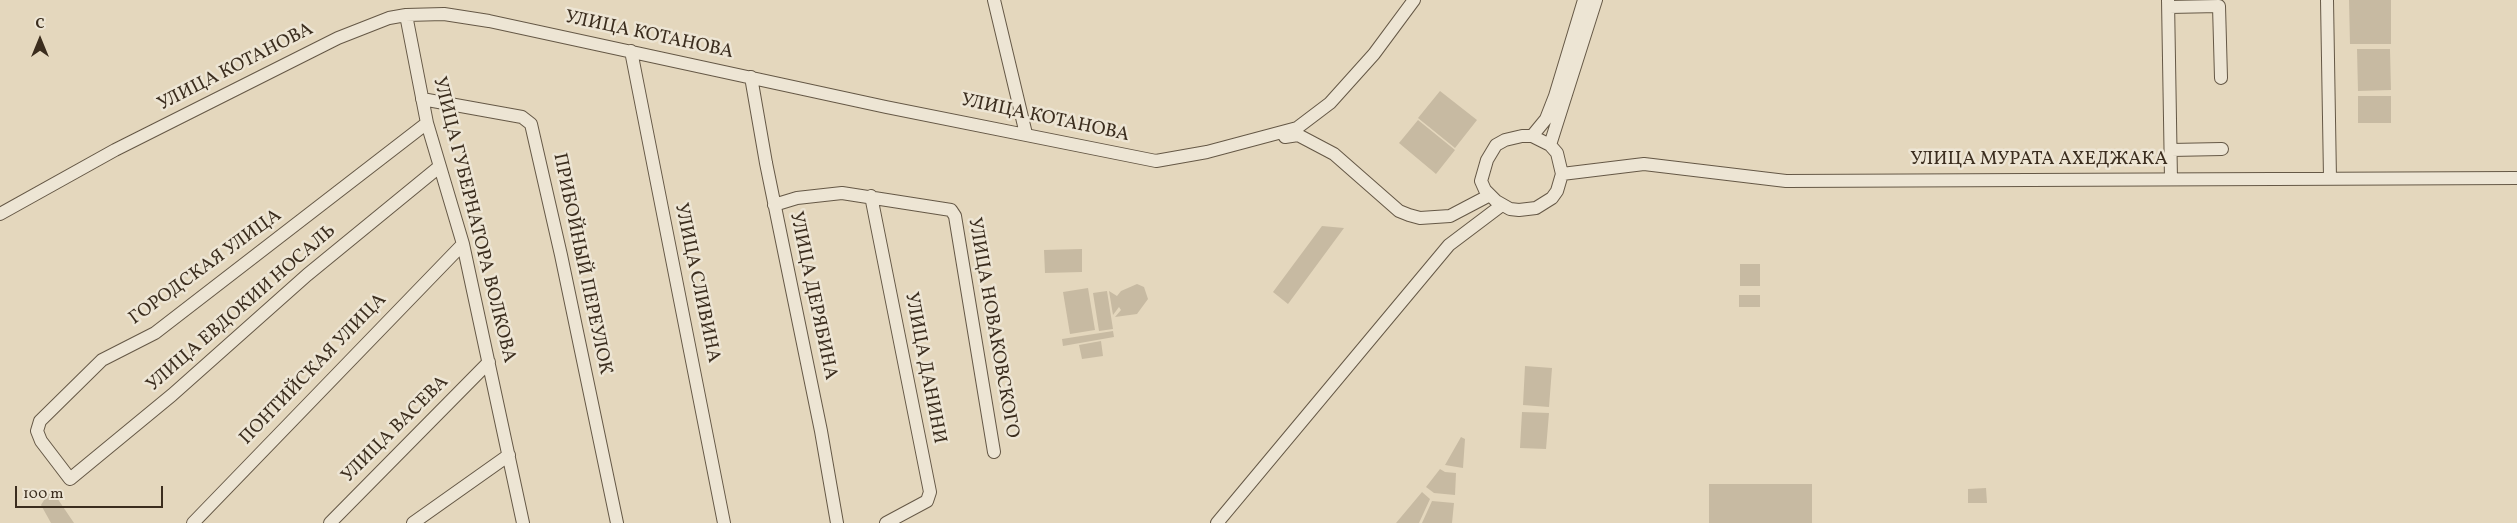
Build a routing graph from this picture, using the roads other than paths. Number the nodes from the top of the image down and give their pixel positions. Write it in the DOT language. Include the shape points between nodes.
graph roads {
  1 [pos="994,0"];
  2 [pos="1414,0"];
  3 [pos="1584,0"];
  4 [pos="1596,0"];
  5 [pos="2327,0"];
  6 [pos="2168,3"];
  7 [pos="406,15"];
  8 [pos="631,51"];
  9 [pos="751,76"];
  10 [pos="2221,78"];
  11 [pos="422,99"];
  12 [pos="1316,116"];
  13 [pos="427,123"];
  14 [pos="1297,128"];
  15 [pos="1313,133"];
  16 [pos="1026,134"];
  17 [pos="1532,136"];
  18 [pos="1550,145"];
  19 [pos="2222,149"];
  20 [pos="2171,150"];
  21 [pos="1207,152"];
  22 [pos="440,167"];
  23 [pos="1562,174"];
  24 [pos="2330,178"];
  25 [pos="2517,178"];
  26 [pos="2171,179"];
  27 [pos="1482,181"];
  28 [pos="1490,195"];
  29 [pos="870,196"];
  30 [pos="774,204"];
  31 [pos="1502,205"];
  32 [pos="0,214"];
  33 [pos="1450,216"];
  34 [pos="1461,235"];
  35 [pos="463,244"];
  36 [pos="489,362"];
  37 [pos="994,452"];
  38 [pos="509,455"];
  39 [pos="70,479"];
  40 [pos="193,523"];
  41 [pos="330,523"];
  42 [pos="412,523"];
  43 [pos="523,523"];
  44 [pos="616,523"];
  45 [pos="724,523"];
  46 [pos="837,523"];
  47 [pos="886,523"];
  48 [pos="1217,523"];
  1 -- 16 [label="street"];
  2 -- 12 [label="street" via="1374,54"];
  3 -- 17 [label="street" via="1555,96 1546,119"];
  4 -- 18 [label="street"];
  5 -- 24 [label="street"];
  6 -- 10 [label="street" via="2219,6"];
  6 -- 20 [label="street"];
  7 -- 8 [label="street, УЛИЦА КОТАНОВА" via="444,14"];
  7 -- 11 [label="street, УЛИЦА ГУБЕРНАТОРА ВОЛКОВА"];
  7 -- 32 [label="street, УЛИЦА КОТАНОВА" via="389,18 338,38 115,150"];
  8 -- 9 [label="street, УЛИЦА КОТАНОВА"];
  8 -- 45 [label="street, УЛИЦА СЛИВИНА"];
  9 -- 16 [label="street, УЛИЦА КОТАНОВА"];
  9 -- 30 [label="street, УЛИЦА ДЕРЯБИНА"];
  11 -- 13 [label="street, УЛИЦА ГУБЕРНАТОРА ВОЛКОВА"];
  11 -- 44 [label="street, ПРИБОЙНЫЙ ПЕРЕУЛОК" via="522,117 531,124"];
  12 -- 14 [label="street"];
  12 -- 15 [label="street"];
  13 -- 22 [label="street, УЛИЦА ГУБЕРНАТОРА ВОЛКОВА"];
  13 -- 39 [label="street, ГОРОДСКАЯ УЛИЦА" via="155,333 102,360 40,421 37,431 41,441"];
  14 -- 15 [label="street"];
  14 -- 21 [label="street, УЛИЦА КОТАНОВА"];
  15 -- 27 [label="street" via="1397,201 1411,208 1430,212 1450,210 1465,200"];
  16 -- 21 [label="street, УЛИЦА КОТАНОВА" via="1156,160"];
  17 -- 18 [label="street"];
  17 -- 27 [label="street" via="1505,140 1496,145 1487,160"];
  18 -- 23 [label="street" via="1561,163"];
  19 -- 20 [label="street"];
  20 -- 26 [label="street"];
  21 -- 33 [label="street" via="1224,152 1298,134 1334,154 1399,211 1420,218"];
  22 -- 35 [label="street, УЛИЦА ГУБЕРНАТОРА ВОЛКОВА"];
  22 -- 39 [label="street, УЛИЦА ЕВДОКИИ НОСАЛЬ" via="307,275 172,395"];
  23 -- 26 [label="street, УЛИЦА МУРАТА АХЕДЖАКА" via="1644,164 1786,181"];
  23 -- 31 [label="street" via="1557,191 1545,204 1518,210"];
  24 -- 25 [label="street, УЛИЦА МУРАТА АХЕДЖАКА"];
  24 -- 26 [label="street, УЛИЦА МУРАТА АХЕДЖАКА"];
  27 -- 28 [label="street"];
  28 -- 31 [label="street"];
  28 -- 33 [label="street"];
  29 -- 30 [label="street" via="842,192"];
  29 -- 37 [label="street, УЛИЦА НОВАКОВСКОГО" via="951,210 954,216"];
  29 -- 47 [label="street, УЛИЦА ДАНИНИ" via="930,492 927,501"];
  30 -- 46 [label="street, УЛИЦА ДЕРЯБИНА"];
  31 -- 34 [label="street"];
  33 -- 34 [label="street" via="1456,220"];
  34 -- 48 [label="street" via="1352,358"];
  35 -- 36 [label="street, УЛИЦА ГУБЕРНАТОРА ВОЛКОВА"];
  35 -- 40 [label="street, ПОНТИЙСКАЯ УЛИЦА"];
  36 -- 38 [label="street, УЛИЦА ГУБЕРНАТОРА ВОЛКОВА"];
  36 -- 41 [label="street, УЛИЦА ВАСЕВА"];
  38 -- 42 [label="street"];
  38 -- 43 [label="street, УЛИЦА ГУБЕРНАТОРА ВОЛКОВА"];
}
